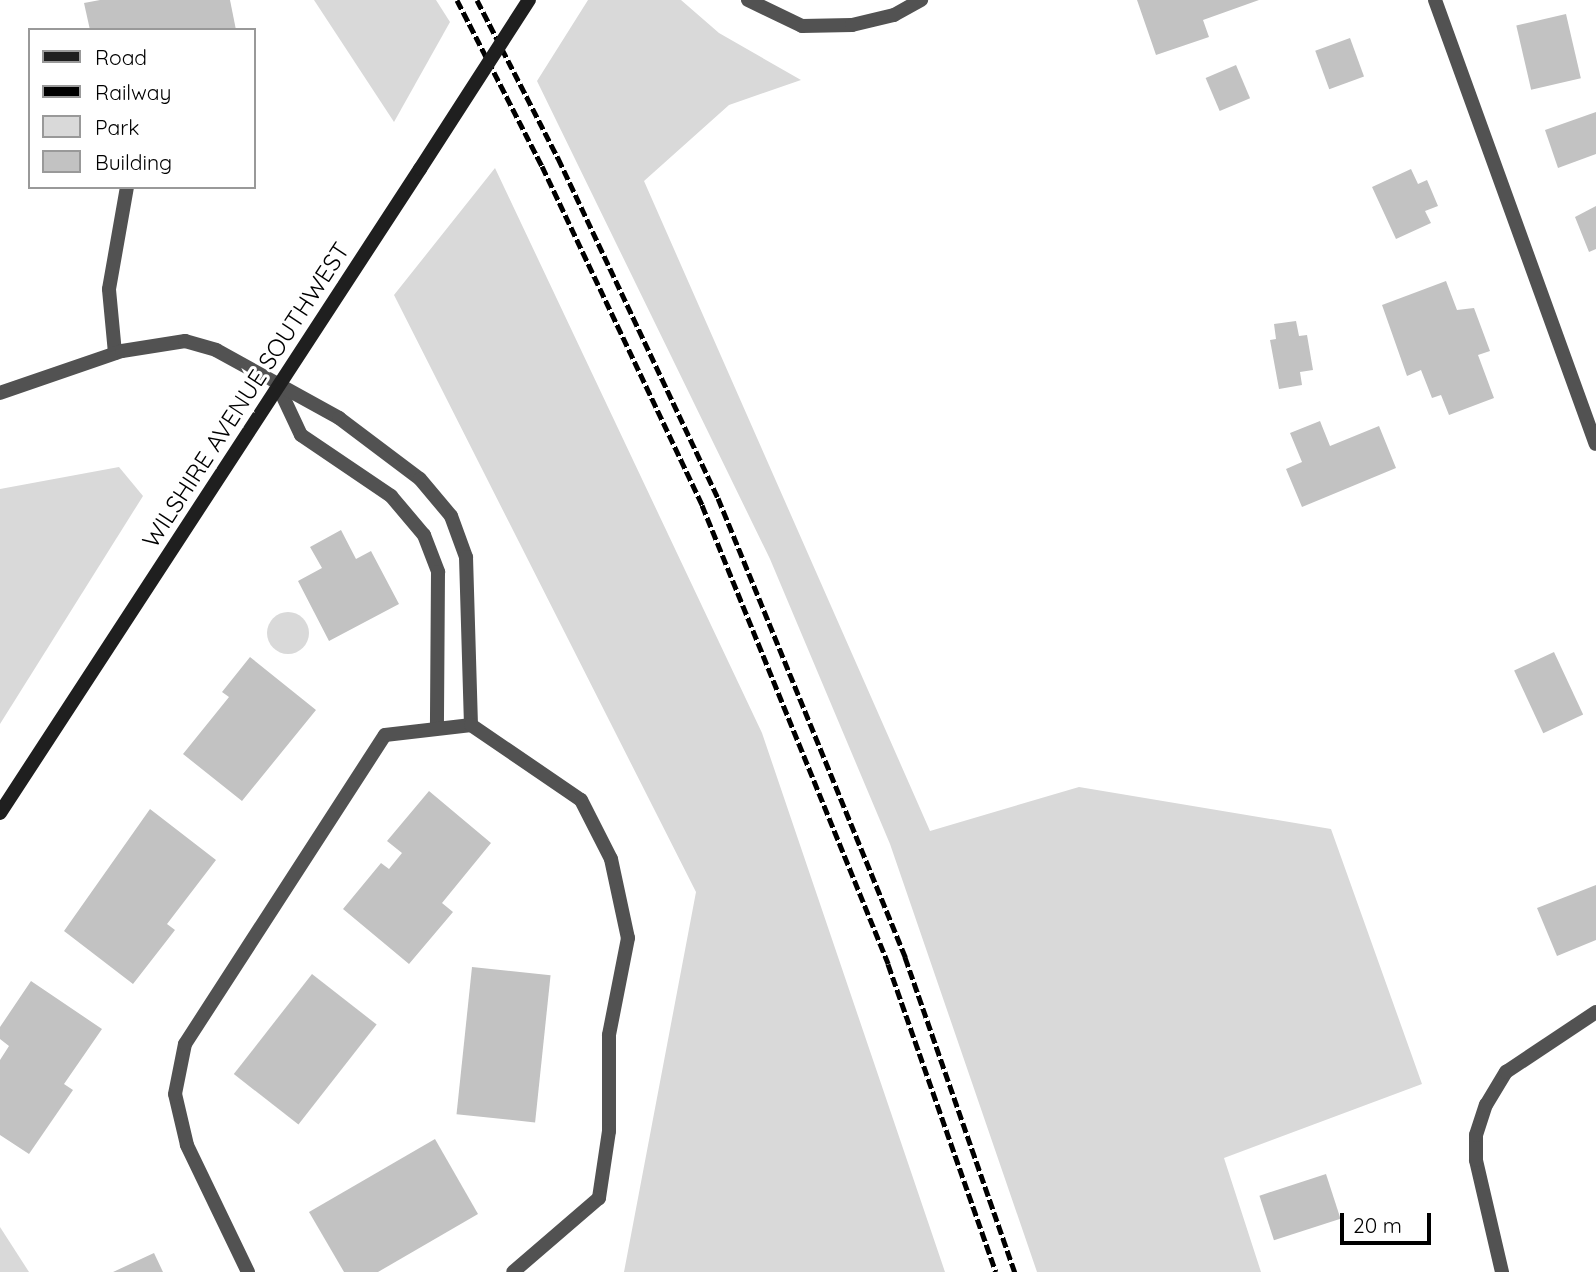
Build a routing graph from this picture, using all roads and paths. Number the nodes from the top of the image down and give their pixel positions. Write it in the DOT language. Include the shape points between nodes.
graph roads {
  1 [pos="529,0"];
  2 [pos="748,0"];
  3 [pos="920,0"];
  4 [pos="1435,0"];
  5 [pos="127,189"];
  6 [pos="115,353"];
  7 [pos="278,386"];
  8 [pos="0,393"];
  9 [pos="1596,444"];
  10 [pos="471,725"];
  11 [pos="437,726"];
  12 [pos="0,813"];
  13 [pos="1596,1012"];
  14 [pos="248,1272"];
  15 [pos="513,1272"];
  16 [pos="1502,1272"];
  1 -- 7 [label="street, WILSHIRE AVENUE SOUTHWEST, bridge"];
  2 -- 3 [label="street" via="802,26 852,25 894,15"];
  4 -- 9 [label="street"];
  5 -- 6 [label="street" via="109,289"];
  6 -- 7 [label="street" via="185,341 216,350"];
  6 -- 8 [label="street"];
  7 -- 10 [label="street" via="321,405 420,479 451,516 467,557"];
  7 -- 11 [label="street" via="301,435 391,496 424,535 438,572"];
  7 -- 12 [label="street, WILSHIRE AVENUE SOUTHWEST"];
  10 -- 11 [label="street"];
  10 -- 15 [label="street" via="581,800 611,859 628,939 608,1035 609,1131 599,1198"];
  11 -- 14 [label="street" via="385,735 185,1044 175,1094 187,1145"];
  13 -- 16 [label="street" via="1506,1072 1486,1105 1476,1135 1476,1160"];
}
